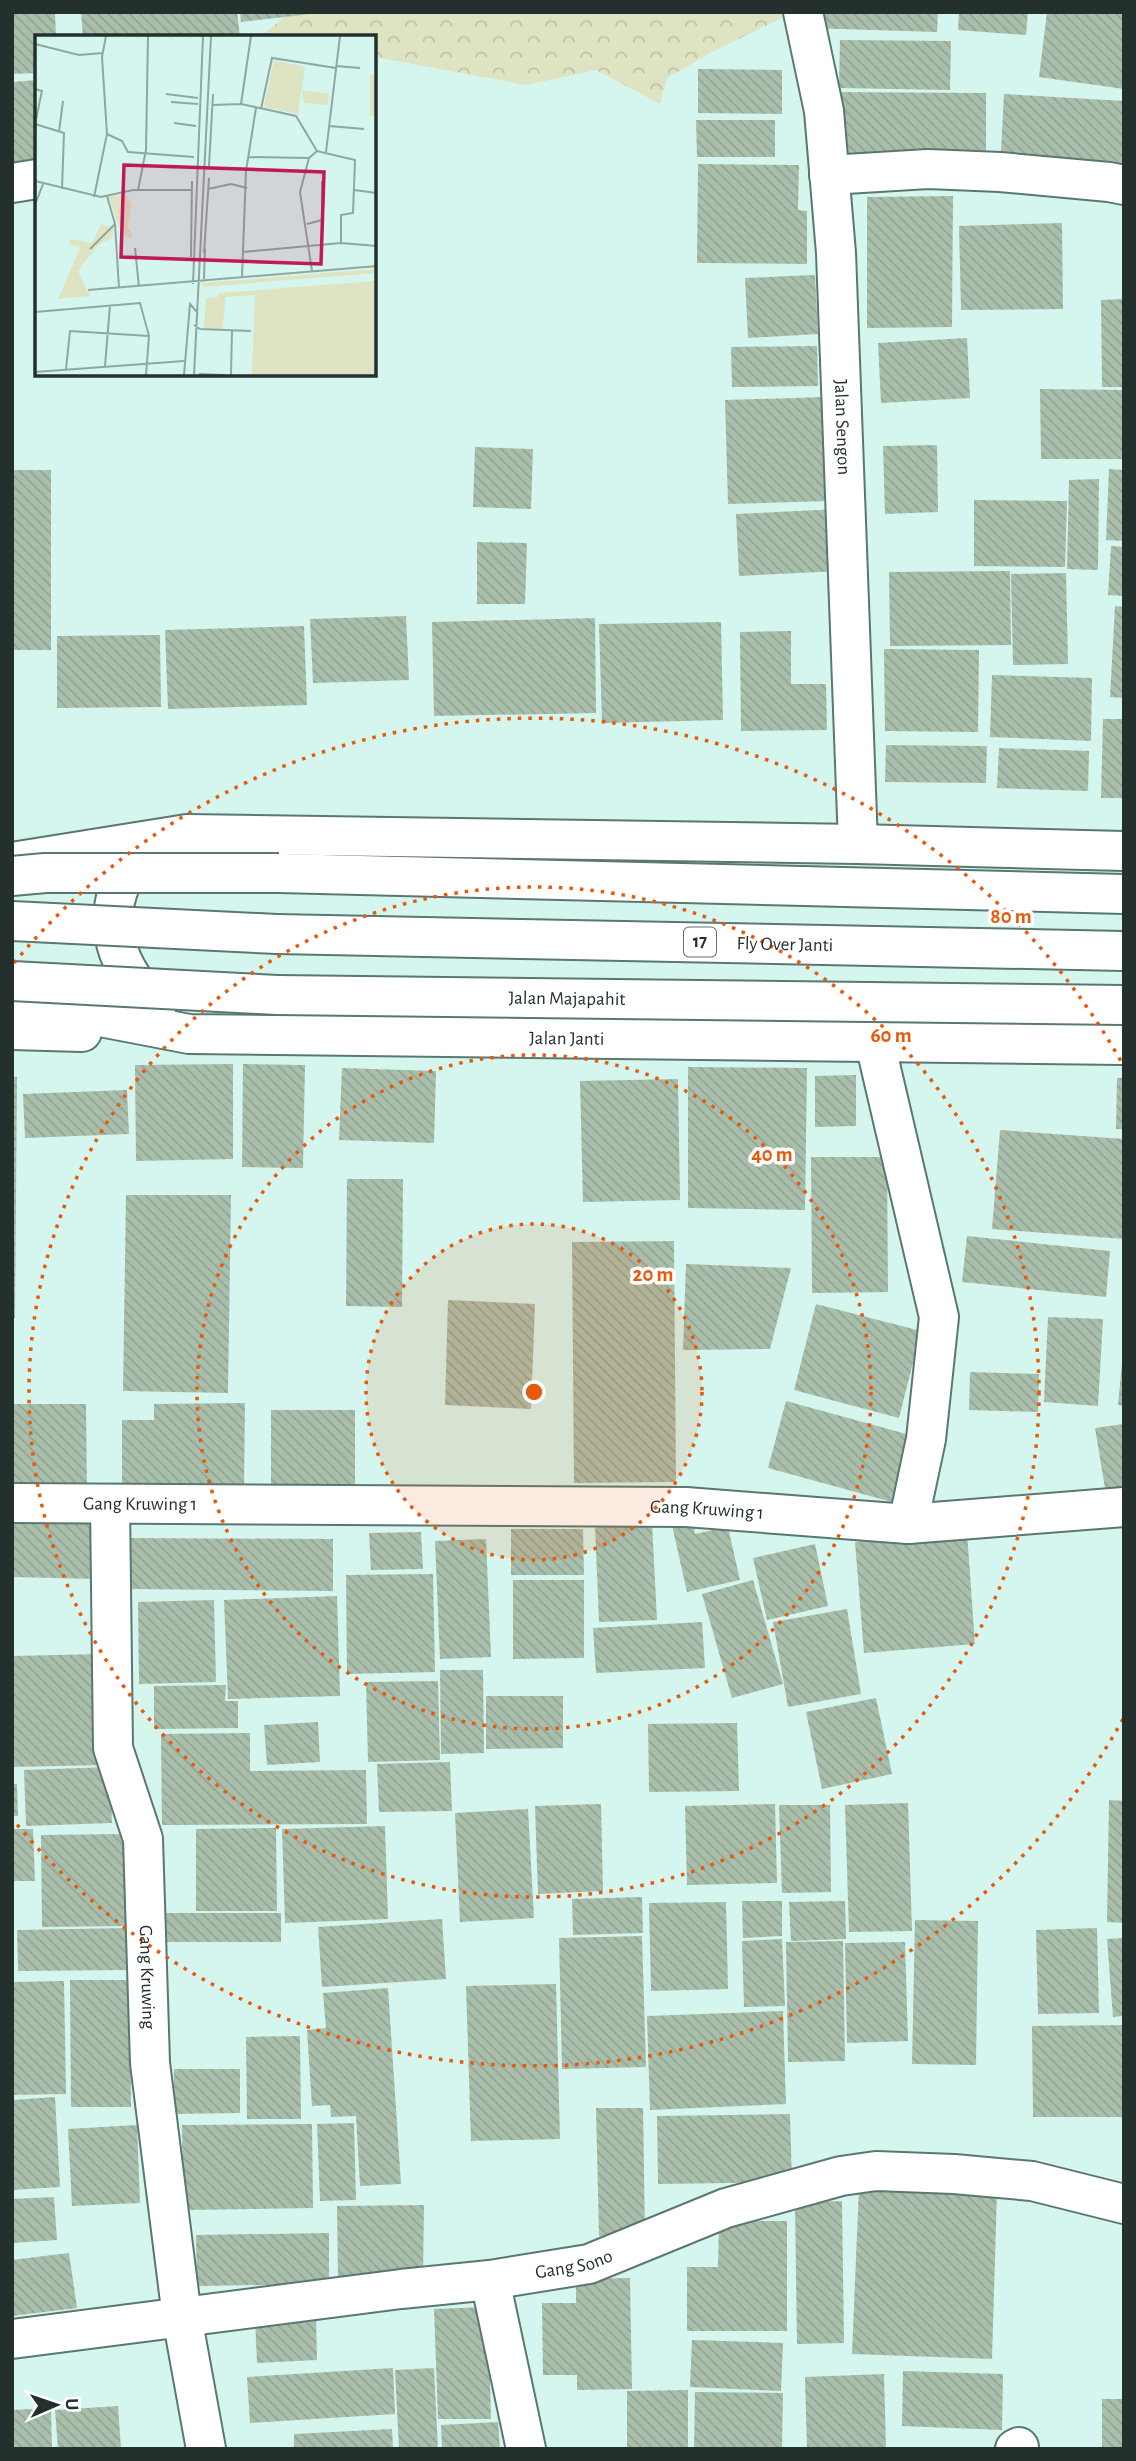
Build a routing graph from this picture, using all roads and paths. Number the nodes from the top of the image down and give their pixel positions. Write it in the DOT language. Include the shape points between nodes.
graph roads {
  1 [pos="803,12"];
  2 [pos="829,175"];
  3 [pos="35,179"];
  4 [pos="12,183"];
  5 [pos="1124,185"];
  6 [pos="187,834"];
  7 [pos="858,844"];
  8 [pos="1124,851"];
  9 [pos="12,862"];
  10 [pos="12,876"];
  11 [pos="1124,894"];
  12 [pos="12,921"];
  13 [pos="1124,951"];
  14 [pos="12,981"];
  15 [pos="12,1000"];
  16 [pos="1124,1005"];
  17 [pos="12,1030"];
  18 [pos="189,1034"];
  19 [pos="875,1043"];
  20 [pos="1124,1045"];
  21 [pos="12,1503"];
  22 [pos="110,1504"];
  23 [pos="1124,1507"];
  24 [pos="908,1524"];
  25 [pos="1124,2204"];
  26 [pos="489,2280"];
  27 [pos="181,2317"];
  28 [pos="12,2339"];
  29 [pos="206,2449"];
  30 [pos="526,2449"];
  1 -- 2 [label="main road, Jalan Sengon" via="824,111"];
  2 -- 5 [label="main road" via="928,169"];
  2 -- 7 [label="main road, Jalan Sengon" via="836,253"];
  3 -- 4 [label="main road"];
  6 -- 7 [label="main road"];
  6 -- 9 [label="main road"];
  6 -- 18 [label="main road" via="144,848 126,868 114,899 114,939 126,971 152,1007"];
  7 -- 8 [label="main road"];
  10 -- 11 [label="main road, bridge" via="279,873"];
  12 -- 13 [label="main road, Fly Over Janti / 17, bridge" via="277,934"];
  14 -- 16 [label="main road, Jalan Majapahit, bridge" via="277,995"];
  15 -- 18 [label="main road, Jalan Janti"];
  17 -- 18 [label="main road"];
  18 -- 19 [label="main road, Jalan Janti"];
  19 -- 20 [label="main road, Jalan Janti"];
  19 -- 24 [label="main road" via="939,1317 926,1439"];
  21 -- 22 [label="main road, Gang Kruwing 1"];
  22 -- 24 [label="main road, Gang Kruwing 1" via="686,1507"];
  22 -- 27 [label="main road, Gang Kruwing" via="113,1748 143,1839 150,2063"];
  23 -- 24 [label="main road, Gang Kruwing 1"];
  25 -- 26 [label="main road, Gang Sono" via="1032,2181 876,2171 841,2176 726,2208 589,2264"];
  26 -- 27 [label="main road, Gang Sono"];
  26 -- 30 [label="main road"];
  27 -- 28 [label="main road, Gang Sono"];
  27 -- 29 [label="main road, Gang Kruwing"];
}
